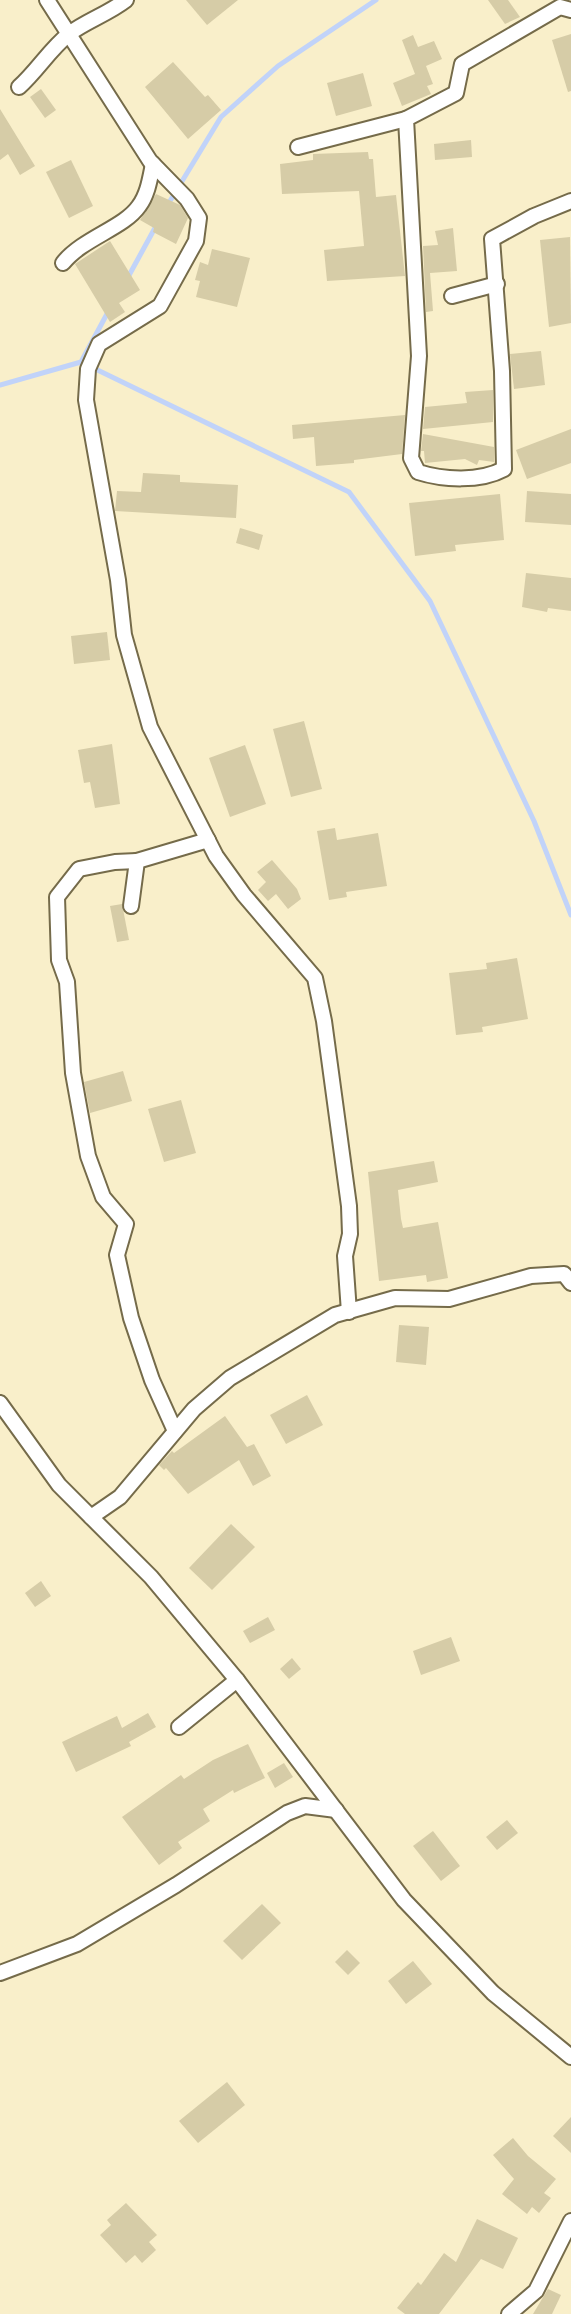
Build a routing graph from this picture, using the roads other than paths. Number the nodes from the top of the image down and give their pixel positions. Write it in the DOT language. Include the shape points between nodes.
graph roads {
  1 [pos="47,0"];
  2 [pos="126,0"];
  3 [pos="571,10"];
  4 [pos="69,34"];
  5 [pos="19,87"];
  6 [pos="406,119"];
  7 [pos="298,147"];
  8 [pos="153,163"];
  9 [pos="571,201"];
  10 [pos="63,263"];
  11 [pos="496,284"];
  12 [pos="452,296"];
  13 [pos="208,840"];
  14 [pos="137,861"];
  15 [pos="131,906"];
  16 [pos="571,1283"];
  17 [pos="349,1312"];
  18 [pos="0,1403"];
  19 [pos="175,1431"];
  20 [pos="91,1517"];
  21 [pos="237,1680"];
  22 [pos="179,1727"];
  23 [pos="336,1810"];
  24 [pos="0,1973"];
  25 [pos="571,2057"];
  26 [pos="571,2221"];
  27 [pos="509,2314"];
  1 -- 4 [label="street"];
  2 -- 4 [label="street"];
  3 -- 6 [label="street" via="560,8 463,64 456,93"];
  4 -- 5 [label="street"];
  4 -- 8 [label="street"];
  6 -- 7 [label="street"];
  6 -- 11 [label="street" via="419,356 411,458 418,472 463,478 504,469"];
  8 -- 10 [label="street" via="139,208 76,248"];
  8 -- 13 [label="street" via="199,218 196,241 160,306 99,344 88,369 86,400 124,635 138,688 150,727"];
  9 -- 11 [label="street" via="492,239"];
  11 -- 12 [label="street"];
  13 -- 14 [label="street"];
  13 -- 17 [label="street" via="244,895 315,978 349,1206 345,1256"];
  14 -- 15 [label="street"];
  14 -- 19 [label="street" via="79,870 57,897 59,960 67,982 73,1073 88,1156 103,1197 126,1224 117,1255 131,1318"];
  16 -- 17 [label="street" via="564,1275 531,1276 449,1299 395,1298"];
  17 -- 19 [label="street" via="335,1315 230,1378"];
  18 -- 20 [label="street" via="59,1485"];
  19 -- 20 [label="street" via="120,1497"];
  20 -- 21 [label="street" via="151,1577"];
  21 -- 22 [label="street"];
  21 -- 23 [label="street"];
  23 -- 24 [label="street" via="305,1806 287,1813 77,1944"];
  23 -- 25 [label="street" via="404,1900 493,1993"];
  26 -- 27 [label="street" via="536,2291"];
}
